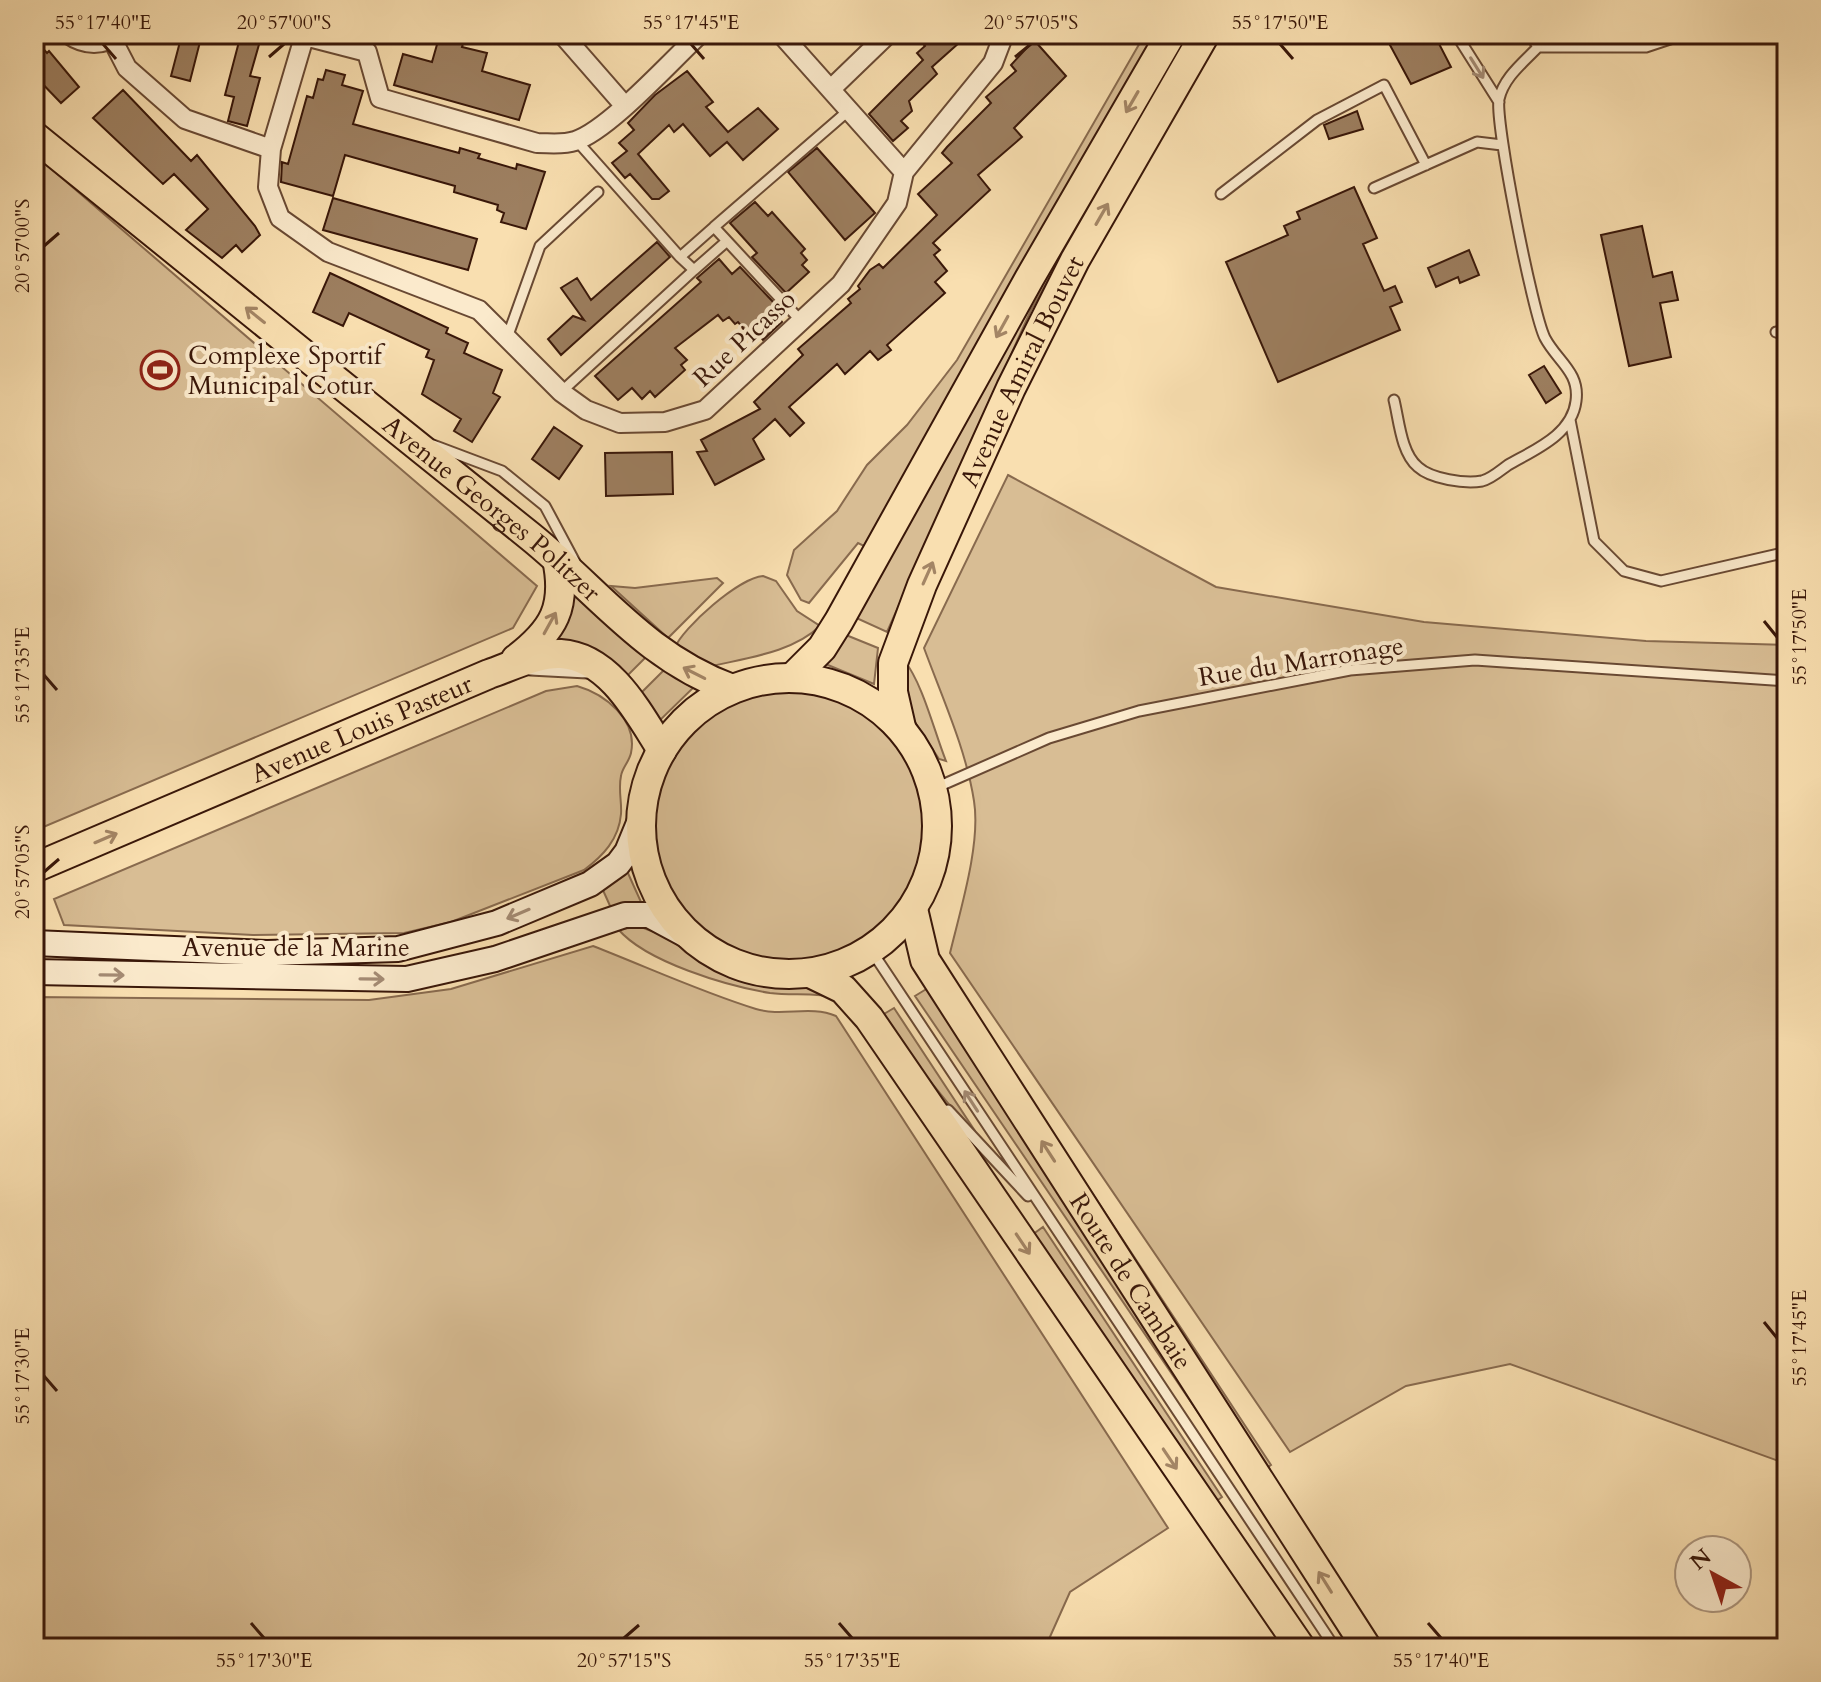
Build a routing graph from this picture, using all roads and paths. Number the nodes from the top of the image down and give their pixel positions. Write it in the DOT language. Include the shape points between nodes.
graph roads {
  1 [pos="68,34"];
  2 [pos="562,34"];
  3 [pos="700,34"];
  4 [pos="781,34"];
  5 [pos="888,34"];
  6 [pos="1004,34"];
  7 [pos="1171,34"];
  8 [pos="1205,34"];
  9 [pos="1456,34"];
  10 [pos="1530,34"];
  11 [pos="1685,34"];
  12 [pos="305,35"];
  13 [pos="116,37"];
  14 [pos="1538,47"];
  15 [pos="832,88"];
  16 [pos="1499,102"];
  17 [pos="624,105"];
  18 [pos="848,111"];
  19 [pos="34,136"];
  20 [pos="577,141"];
  21 [pos="1502,145"];
  22 [pos="271,149"];
  23 [pos="1426,165"];
  24 [pos="904,172"];
  25 [pos="1374,188"];
  26 [pos="598,192"];
  27 [pos="1221,194"];
  28 [pos="714,227"];
  29 [pos="727,241"];
  30 [pos="680,257"];
  31 [pos="694,270"];
  32 [pos="802,322"];
  33 [pos="1776,332"];
  34 [pos="1787,336"];
  35 [pos="507,338"];
  36 [pos="561,392"];
  37 [pos="1394,400"];
  38 [pos="1570,420"];
  39 [pos="400,432"];
  40 [pos="1787,552"];
  41 [pos="557,559"];
  42 [pos="590,590"];
  43 [pos="502,669"];
  44 [pos="792,678"];
  45 [pos="1787,681"];
  46 [pos="732,689"];
  47 [pos="901,727"];
  48 [pos="662,750"];
  49 [pos="933,789"];
  50 [pos="641,818"];
  51 [pos="34,868"];
  52 [pos="913,909"];
  53 [pos="688,936"];
  54 [pos="34,943"];
  55 [pos="871,950"];
  56 [pos="34,972"];
  57 [pos="810,973"];
  58 [pos="869,1018"];
  59 [pos="1045,1212"];
  60 [pos="1301,1648"];
  61 [pos="1335,1648"];
  62 [pos="1367,1648"];
  1 -- 13 [label="street" via="84,43"];
  2 -- 17 [label="street"];
  3 -- 17 [label="street"];
  4 -- 15 [label="street"];
  5 -- 15 [label="street"];
  6 -- 24 [label="street" via="993,63"];
  7 -- 44 [label="main road, Avenue Amiral Bouvet, one-way" via="839,621 822,648"];
  47 -- 8 [label="main road, Avenue Amiral Bouvet, one-way" via="893,663 922,585 1075,260"];
  9 -- 16 [label="lane, one-way"];
  10 -- 14 [label="lane"];
  11 -- 14 [label="lane" via="1646,47"];
  12 -- 20 [label="street" via="367,52 380,98 537,143"];
  12 -- 22 [label="street, Rue Picasso"];
  13 -- 22 [label="street" via="127,68 185,119"];
  14 -- 16 [label="lane" via="1504,82"];
  15 -- 18 [label="street"];
  16 -- 21 [label="lane"];
  17 -- 20 [label="street"];
  18 -- 24 [label="street"];
  18 -- 28 [label="lane"];
  39 -- 19 [label="main road, Avenue Georges Politzer, one-way"];
  20 -- 30 [label="lane"];
  21 -- 23 [label="lane" via="1477,142"];
  21 -- 38 [label="lane" via="1544,337 1577,385"];
  22 -- 35 [label="street, Rue Picasso" via="268,187 280,218 328,252 479,310"];
  23 -- 25 [label="lane"];
  23 -- 27 [label="lane" via="1384,85 1317,120"];
  24 -- 32 [label="street, Rue Picasso" via="897,203 841,284"];
  26 -- 35 [label="lane" via="540,246"];
  28 -- 29 [label="lane"];
  28 -- 30 [label="lane"];
  29 -- 31 [label="lane"];
  29 -- 32 [label="lane"];
  30 -- 31 [label="lane"];
  31 -- 36 [label="lane"];
  32 -- 36 [label="street, Rue Picasso" via="705,410 678,418 620,423 586,410"];
  33 -- 34 [label="lane"];
  35 -- 36 [label="street, Rue Picasso"];
  37 -- 38 [label="lane" via="1407,454 1418,468 1440,478 1483,481 1556,436"];
  38 -- 40 [label="lane" via="1594,541 1624,571 1661,581"];
  39 -- 41 [label="main road, Avenue Georges Politzer"];
  39 -- 42 [label="lane" via="502,471 545,506"];
  41 -- 42 [label="main road, Avenue Georges Politzer"];
  43 -- 41 [label="main road, one-way" via="541,639 556,616 563,586"];
  46 -- 42 [label="main road, Avenue Georges Politzer, one-way" via="696,676 658,652"];
  43 -- 48 [label="main road, Avenue Louis Pasteur" via="537,657 576,657 606,675 631,701"];
  51 -- 43 [label="main road, Avenue Louis Pasteur, one-way"];
  44 -- 46 [label="main road"];
  44 -- 47 [label="main road" via="816,680 862,696"];
  45 -- 49 [label="lane, Rue du Marronage" via="1475,660 1350,670 1139,711 1049,738"];
  46 -- 48 [label="main road" via="705,704"];
  47 -- 49 [label="main road" via="921,756"];
  48 -- 50 [label="main road" via="647,783"];
  49 -- 52 [label="main road" via="938,831 931,872"];
  50 -- 53 [label="main road" via="644,862 661,902"];
  50 -- 54 [label="main road, Avenue de la Marine, one-way" via="627,852 590,884 497,923 398,949 267,953"];
  52 -- 55 [label="main road"];
  62 -- 52 [label="main road, Route de Cambaie, one-way" via="934,974 917,936"];
  56 -- 53 [label="main road, Avenue de la Marine, one-way" via="407,979 495,959 625,915 649,915"];
  53 -- 57 [label="main road" via="724,960 752,969"];
  55 -- 57 [label="main road"];
  59 -- 55 [label="lane, one-way"];
  57 -- 58 [label="main road" via="843,989"];
  58 -- 59 [label="lane" via="970,1136"];
  58 -- 60 [label="main road, one-way"];
  59 -- 61 [label="lane"];
}
